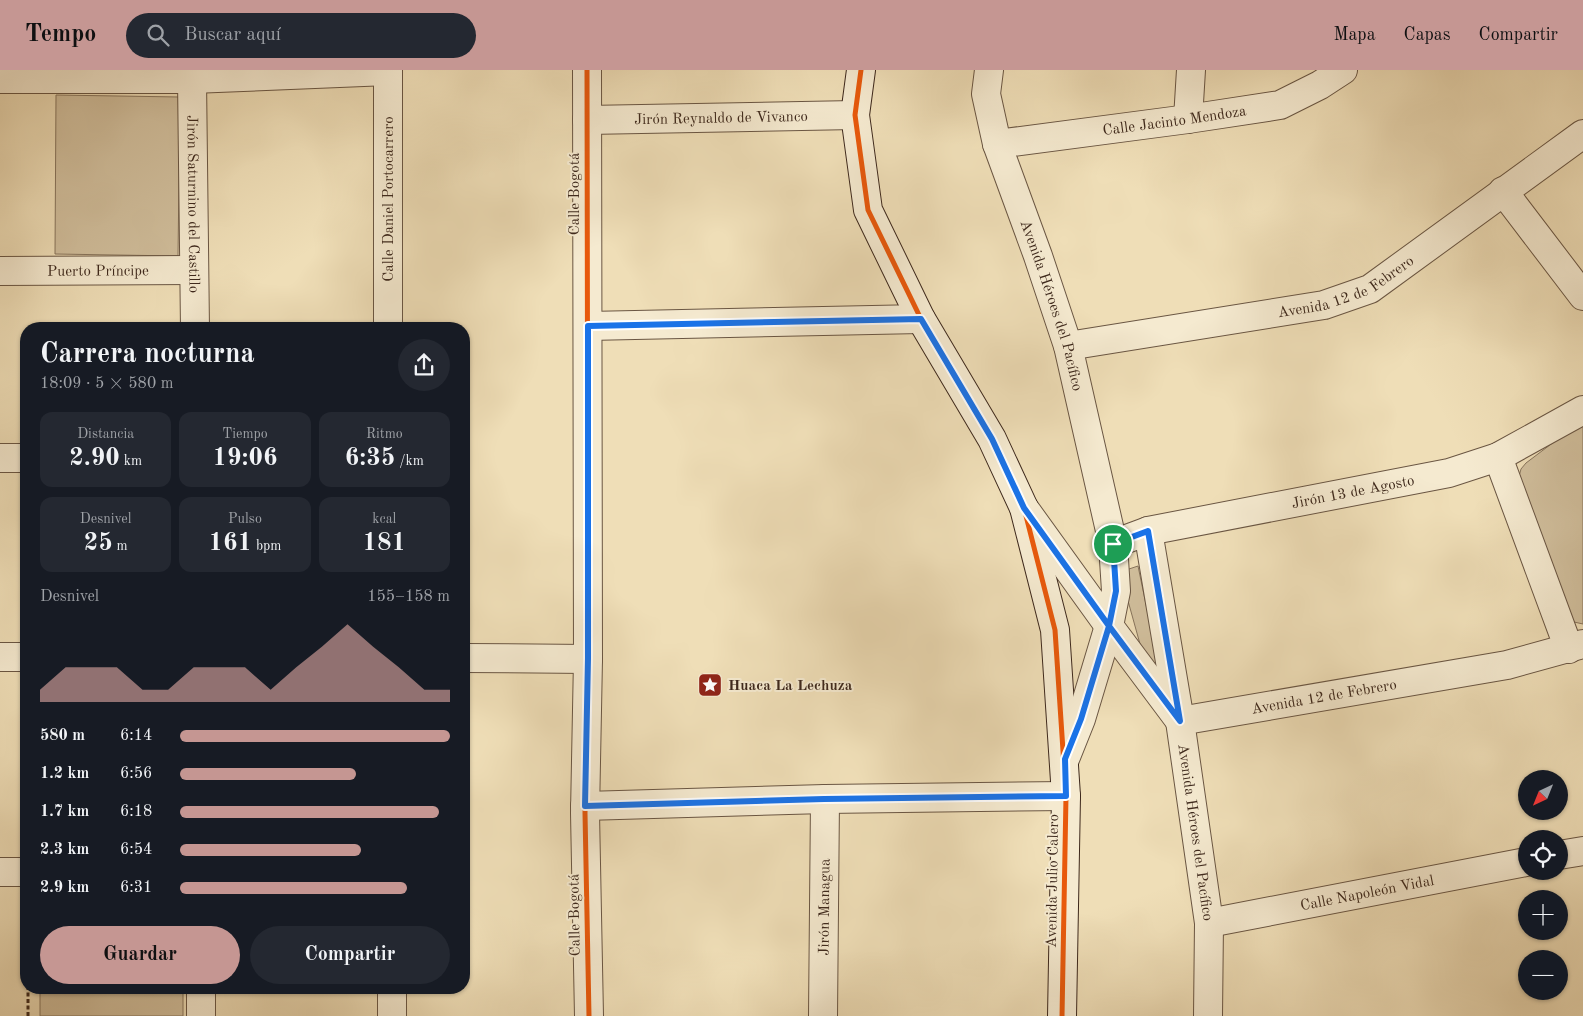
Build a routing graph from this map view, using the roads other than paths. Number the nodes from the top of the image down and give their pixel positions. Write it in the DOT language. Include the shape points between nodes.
graph roads {
  1 [pos="587,70"];
  2 [pos="861,70"];
  3 [pos="989,70"];
  4 [pos="1191,70"];
  5 [pos="1343,70"];
  6 [pos="388,71"];
  7 [pos="0,79"];
  8 [pos="192,79"];
  9 [pos="855,115"];
  10 [pos="1188,119"];
  11 [pos="587,120"];
  12 [pos="1583,134"];
  13 [pos="997,144"];
  14 [pos="1503,191"];
  15 [pos="0,270"];
  16 [pos="194,270"];
  17 [pos="1583,296"];
  18 [pos="921,319"];
  19 [pos="195,322"];
  20 [pos="388,322"];
  21 [pos="587,322"];
  22 [pos="1068,346"];
  23 [pos="1583,410"];
  24 [pos="1498,457"];
  25 [pos="0,458"];
  26 [pos="20,458"];
  27 [pos="1024,508"];
  28 [pos="1148,531"];
  29 [pos="1113,544"];
  30 [pos="1109,626"];
  31 [pos="1576,647"];
  32 [pos="0,657"];
  33 [pos="20,658"];
  34 [pos="470,658"];
  35 [pos="588,658"];
  36 [pos="1180,721"];
  37 [pos="1065,759"];
  38 [pos="1066,796"];
  39 [pos="824,799"];
  40 [pos="585,809"];
  41 [pos="1583,851"];
  42 [pos="1568,854"];
  43 [pos="1518,864"];
  44 [pos="0,872"];
  45 [pos="20,872"];
  46 [pos="1209,923"];
  47 [pos="201,994"];
  48 [pos="392,994"];
  49 [pos="201,1016"];
  50 [pos="392,1016"];
  51 [pos="589,1016"];
  52 [pos="823,1016"];
  53 [pos="1062,1016"];
  54 [pos="1208,1016"];
  1 -- 11 [label="street, Calle Bogotá"];
  2 -- 9 [label="street, Avenida Julio Calero"];
  3 -- 13 [label="street, Avenida Héroes del Pacífico" via="986,94"];
  4 -- 10 [label="street"];
  5 -- 10 [label="street, Calle Jacinto Mendoza" via="1280,105"];
  6 -- 8 [label="street"];
  6 -- 20 [label="street, Calle Daniel Portocarrero"];
  7 -- 8 [label="street"];
  8 -- 16 [label="street, Jirón Saturnino del Castillo"];
  9 -- 11 [label="street, Jirón Reynaldo de Vivanco"];
  9 -- 18 [label="street, Avenida Julio Calero" via="868,210"];
  10 -- 13 [label="street, Calle Jacinto Mendoza"];
  11 -- 21 [label="street, Calle Bogotá"];
  12 -- 14 [label="street, Avenida 12 de Febrero"];
  13 -- 22 [label="street, Avenida Héroes del Pacífico"];
  14 -- 17 [label="street"];
  14 -- 22 [label="street, Avenida 12 de Febrero" via="1370,289 1324,305"];
  15 -- 16 [label="street, Puerto Príncipe"];
  16 -- 19 [label="street, Jirón Saturnino del Castillo"];
  18 -- 21 [label="street"];
  18 -- 27 [label="street, Avenida Julio Calero" via="992,439"];
  21 -- 35 [label="street, Calle Bogotá"];
  22 -- 29 [label="street, Avenida Héroes del Pacífico"];
  23 -- 24 [label="street, Jirón 13 de Agosto"];
  24 -- 28 [label="street, Jirón 13 de Agosto" via="1449,473"];
  24 -- 31 [label="street"];
  25 -- 26 [label="street"];
  27 -- 30 [label="street, Avenida Julio Calero"];
  27 -- 37 [label="street, Avenida Julio Calero" via="1055,630"];
  28 -- 29 [label="street, Jirón 13 de Agosto"];
  28 -- 36 [label="street, Avenida Héroes del Pacífico"];
  29 -- 30 [label="street, Avenida Héroes del Pacífico" via="1116,591"];
  30 -- 36 [label="street, Avenida Julio Calero"];
  30 -- 37 [label="street, Avenida Héroes del Pacífico" via="1081,719"];
  31 -- 36 [label="street, Avenida 12 de Febrero" via="1507,665"];
  32 -- 33 [label="street"];
  34 -- 35 [label="street"];
  35 -- 40 [label="street, Calle Bogotá"];
  36 -- 46 [label="street, Avenida Héroes del Pacífico"];
  37 -- 38 [label="street, Avenida Julio Calero"];
  38 -- 39 [label="street"];
  38 -- 53 [label="street, Avenida Julio Calero"];
  39 -- 40 [label="street"];
  39 -- 52 [label="street, Jirón Managua"];
  40 -- 51 [label="street, Calle Bogotá"];
  41 -- 42 [label="street"];
  43 -- 46 [label="street, Calle Napoleón Vidal"];
  44 -- 45 [label="street"];
  46 -- 54 [label="street, Avenida Héroes del Pacífico"];
  47 -- 49 [label="street"];
  48 -- 50 [label="street"];
}
